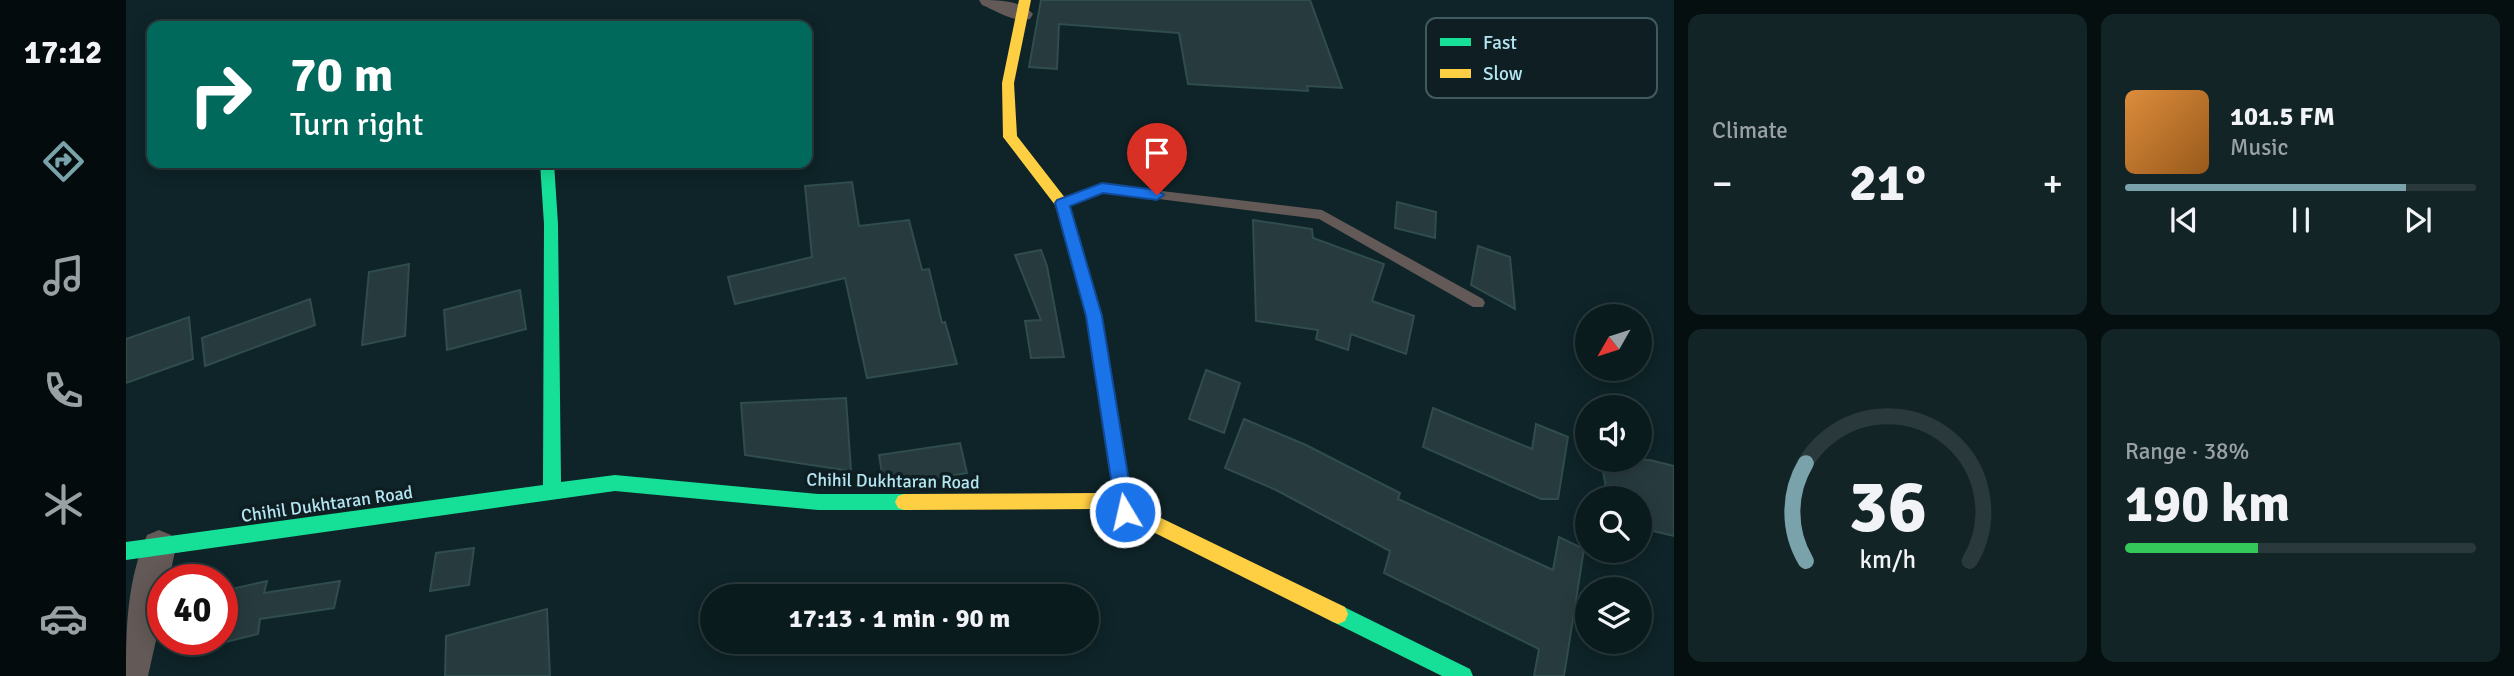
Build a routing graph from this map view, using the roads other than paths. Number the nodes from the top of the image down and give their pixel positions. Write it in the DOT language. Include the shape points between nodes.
graph roads {
  1 [pos="990,0"];
  2 [pos="1023,7"];
  3 [pos="547,168"];
  4 [pos="1062,203"];
  5 [pos="1478,303"];
  6 [pos="552,492"];
  7 [pos="1125,512"];
  8 [pos="143,549"];
  9 [pos="129,676"];
  10 [pos="1462,676"];
  1 -- 2 [label="street"];
  2 -- 4 [label="street" via="1008,83 1010,137"];
  3 -- 6 [label="street"];
  4 -- 5 [label="lane" via="1102,188 1322,215"];
  4 -- 7 [label="street" via="1094,316"];
  6 -- 7 [label="street, Chihil Dukhtaran Road" via="615,483 818,502 1100,501"];
  6 -- 8 [label="street, Chihil Dukhtaran Road"];
  7 -- 10 [label="street, Chihil Dukhtaran Road"];
  8 -- 9 [label="street"];
}
